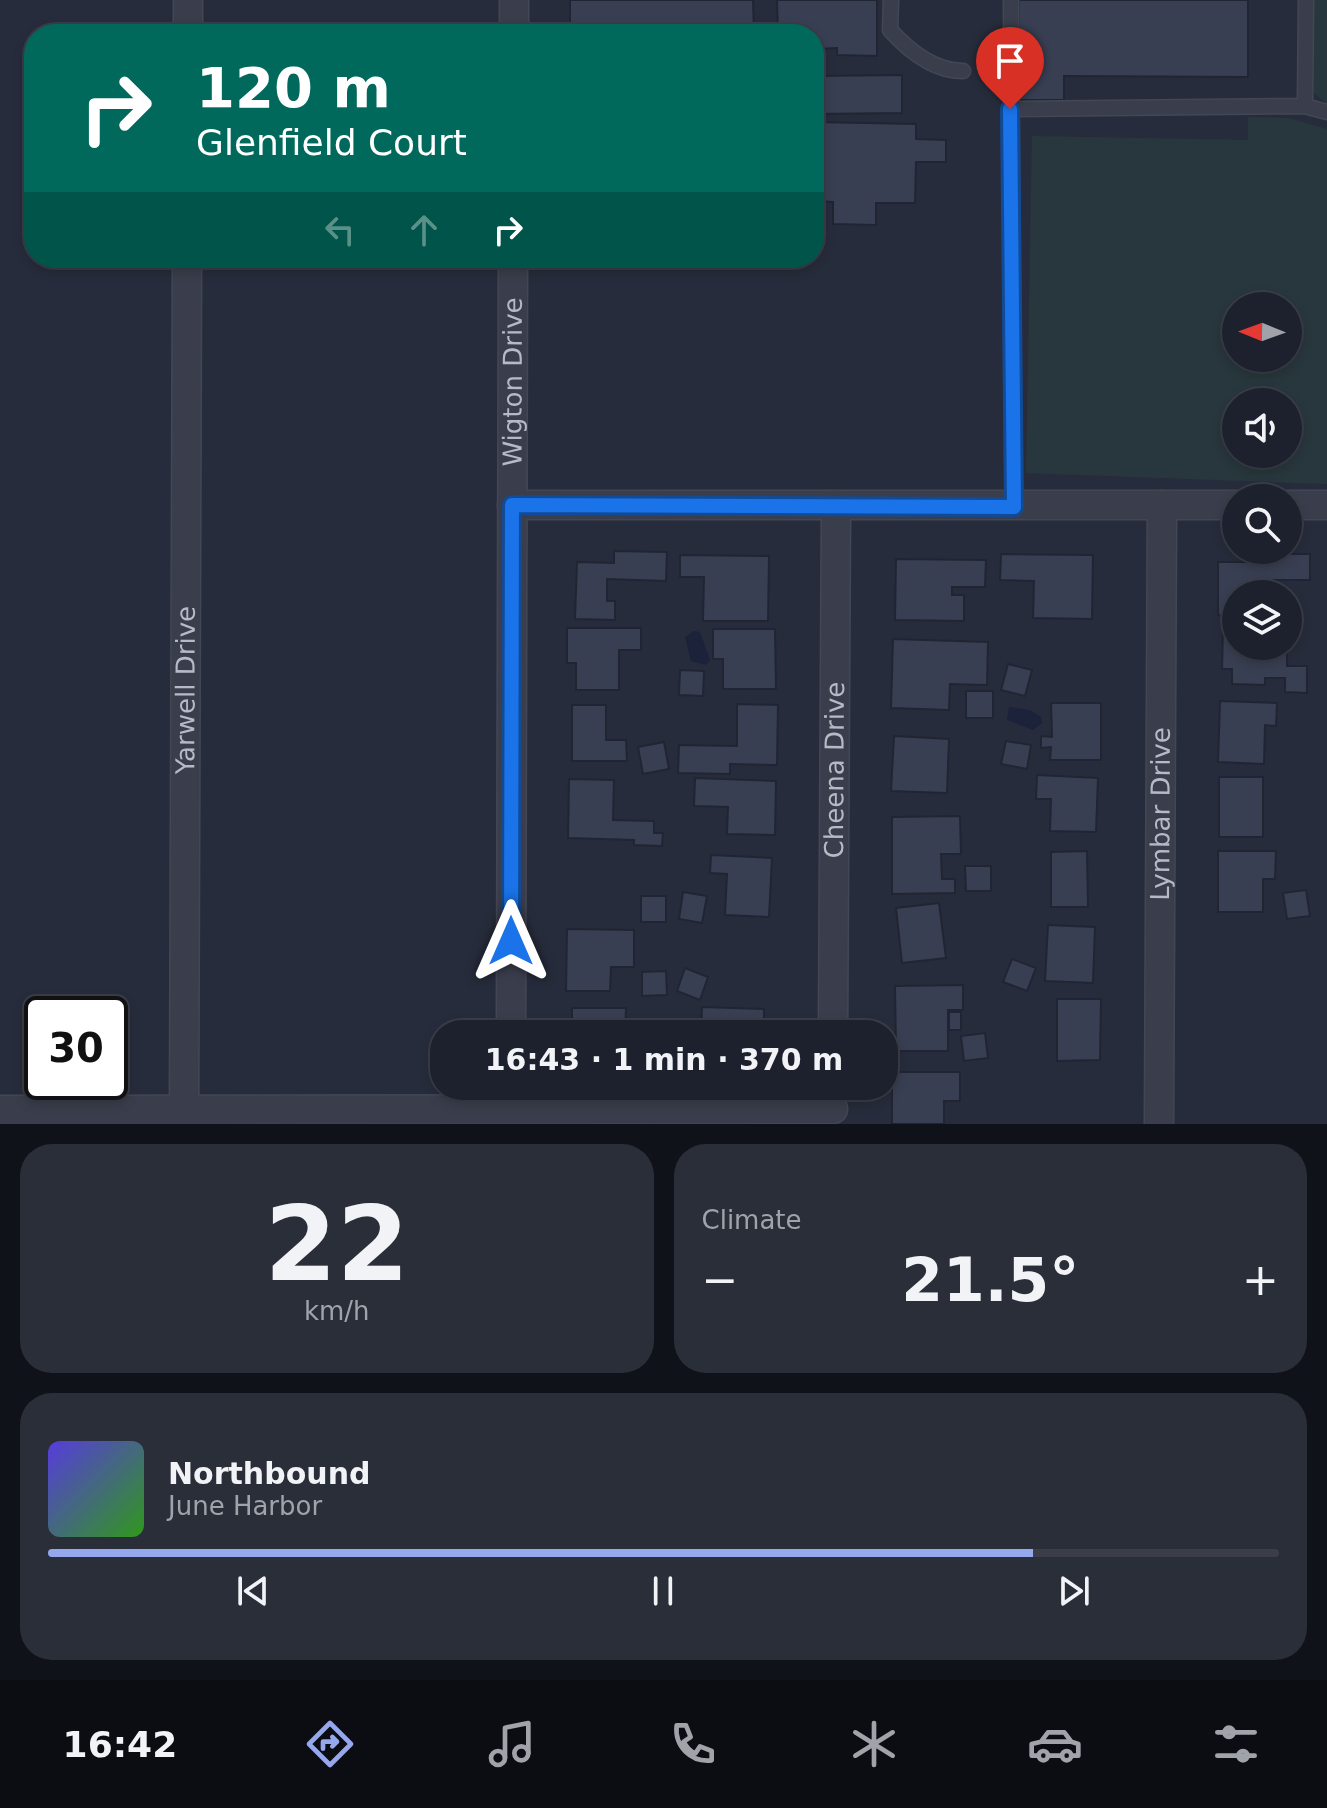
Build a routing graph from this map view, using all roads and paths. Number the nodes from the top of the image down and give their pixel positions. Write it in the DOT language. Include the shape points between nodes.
graph roads {
  1 [pos="188,0"];
  2 [pos="514,0"];
  3 [pos="891,0"];
  4 [pos="1011,0"];
  5 [pos="1306,0"];
  6 [pos="188,24"];
  7 [pos="514,24"];
  8 [pos="963,71"];
  9 [pos="1305,106"];
  10 [pos="1010,109"];
  11 [pos="1327,112"];
  12 [pos="187,268"];
  13 [pos="513,268"];
  14 [pos="512,505"];
  15 [pos="1162,505"];
  16 [pos="1222,505"];
  17 [pos="1302,505"];
  18 [pos="1327,505"];
  19 [pos="836,506"];
  20 [pos="1014,507"];
  21 [pos="511,1020"];
  22 [pos="833,1020"];
  23 [pos="511,1106"];
  24 [pos="833,1106"];
  25 [pos="0,1110"];
  26 [pos="184,1117"];
  27 [pos="1159,1124"];
  1 -- 6 [label="street"];
  2 -- 7 [label="street"];
  3 -- 8 [label="lane" via="890,30 908,50 948,71"];
  4 -- 10 [label="lane"];
  5 -- 9 [label="lane"];
  9 -- 10 [label="lane"];
  9 -- 11 [label="lane"];
  10 -- 20 [label="lane"];
  12 -- 26 [label="street, Yarwell Drive"];
  13 -- 14 [label="street, Wigton Drive"];
  14 -- 19 [label="street"];
  14 -- 21 [label="street, Wigton Drive"];
  15 -- 16 [label="street"];
  15 -- 20 [label="street"];
  15 -- 27 [label="street, Lymbar Drive"];
  17 -- 18 [label="street"];
  19 -- 20 [label="street"];
  19 -- 22 [label="street, Cheena Drive"];
  23 -- 24 [label="street"];
  23 -- 26 [label="street"];
  25 -- 26 [label="street"];
}
